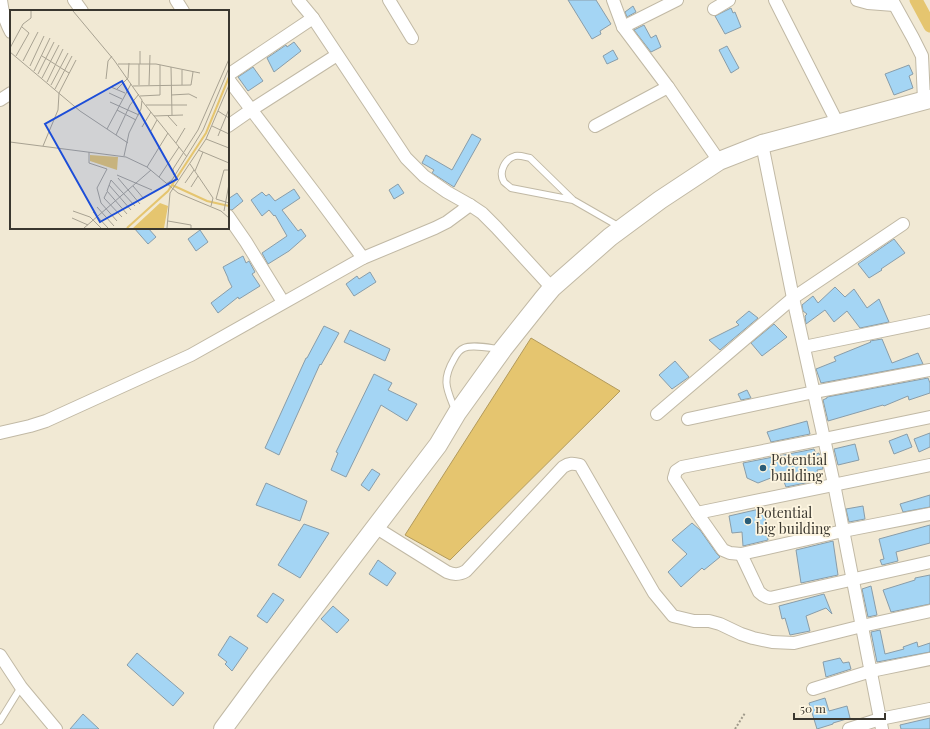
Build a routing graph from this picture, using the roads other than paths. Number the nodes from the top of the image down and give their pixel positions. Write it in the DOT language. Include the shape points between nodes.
graph roads {
  1 [pos="1,0"];
  2 [pos="74,0"];
  3 [pos="176,0"];
  4 [pos="298,0"];
  5 [pos="389,0"];
  6 [pos="613,0"];
  7 [pos="677,0"];
  8 [pos="729,0"];
  9 [pos="775,0"];
  10 [pos="857,0"];
  11 [pos="893,3"];
  12 [pos="714,9"];
  13 [pos="81,10"];
  14 [pos="182,10"];
  15 [pos="313,18"];
  16 [pos="623,27"];
  17 [pos="10,31"];
  18 [pos="412,38"];
  19 [pos="337,55"];
  20 [pos="229,74"];
  21 [pos="229,80"];
  22 [pos="668,87"];
  23 [pos="10,94"];
  24 [pos="0,100"];
  25 [pos="927,100"];
  26 [pos="251,110"];
  27 [pos="838,124"];
  28 [pos="229,125"];
  29 [pos="595,126"];
  30 [pos="762,144"];
  31 [pos="719,161"];
  32 [pos="573,200"];
  33 [pos="470,204"];
  34 [pos="229,217"];
  35 [pos="903,224"];
  36 [pos="622,228"];
  37 [pos="363,258"];
  38 [pos="552,288"];
  39 [pos="793,298"];
  40 [pos="283,302"];
  41 [pos="930,322"];
  42 [pos="804,347"];
  43 [pos="503,349"];
  44 [pos="930,370"];
  45 [pos="814,392"];
  46 [pos="457,413"];
  47 [pos="657,414"];
  48 [pos="930,416"];
  49 [pos="688,419"];
  50 [pos="0,433"];
  51 [pos="824,440"];
  52 [pos="930,465"];
  53 [pos="834,484"];
  54 [pos="697,513"];
  55 [pos="930,514"];
  56 [pos="375,527"];
  57 [pos="843,531"];
  58 [pos="741,554"];
  59 [pos="930,562"];
  60 [pos="853,579"];
  61 [pos="930,612"];
  62 [pos="862,626"];
  63 [pos="0,656"];
  64 [pos="930,659"];
  65 [pos="871,671"];
  66 [pos="21,687"];
  67 [pos="813,689"];
  68 [pos="930,709"];
  69 [pos="0,721"];
  70 [pos="881,724"];
  71 [pos="56,729"];
  72 [pos="223,729"];
  73 [pos="849,729"];
  1 -- 17 [label="street"];
  2 -- 13 [label="street"];
  3 -- 14 [label="street"];
  4 -- 15 [label="street"];
  5 -- 18 [label="street"];
  6 -- 16 [label="street"];
  7 -- 16 [label="street"];
  8 -- 12 [label="street"];
  9 -- 27 [label="street"];
  10 -- 11 [label="street" via="868,3"];
  11 -- 25 [label="street" via="922,56"];
  15 -- 19 [label="street"];
  15 -- 20 [label="street"];
  16 -- 22 [label="street"];
  19 -- 26 [label="street"];
  19 -- 33 [label="street" via="406,158 424,176"];
  21 -- 26 [label="street"];
  22 -- 29 [label="street"];
  22 -- 31 [label="street"];
  23 -- 24 [label="street"];
  25 -- 27 [label="main road"];
  26 -- 28 [label="street"];
  26 -- 37 [label="street"];
  27 -- 30 [label="main road"];
  30 -- 31 [label="main road"];
  30 -- 39 [label="street"];
  31 -- 36 [label="main road"];
  32 -- 32 [label="lane" via="511,188 502,178 505,163 509,158 516,156 530,158"];
  32 -- 36 [label="lane"];
  33 -- 37 [label="street" via="447,222"];
  33 -- 38 [label="street" via="496,227"];
  34 -- 40 [label="street"];
  35 -- 39 [label="street"];
  36 -- 38 [label="main road"];
  37 -- 40 [label="street"];
  38 -- 43 [label="main road"];
  39 -- 42 [label="street"];
  39 -- 47 [label="street"];
  40 -- 50 [label="street" via="191,355 46,421"];
  41 -- 42 [label="street"];
  42 -- 45 [label="street"];
  43 -- 46 [label="main road"];
  43 -- 46 [label="lane" via="472,346 457,354 449,367 446,386"];
  44 -- 45 [label="street"];
  45 -- 49 [label="street"];
  45 -- 51 [label="street"];
  46 -- 56 [label="main road" via="438,445"];
  48 -- 51 [label="street"];
  51 -- 53 [label="street"];
  51 -- 54 [label="street" via="682,467 676,471 674,478"];
  52 -- 53 [label="street"];
  53 -- 54 [label="street"];
  53 -- 57 [label="street"];
  54 -- 58 [label="street" via="724,550"];
  55 -- 57 [label="street"];
  56 -- 62 [label="street" via="446,572 460,574 466,571 563,467 574,463 580,465 654,593 673,616 720,624 741,634 772,642 794,643"];
  56 -- 72 [label="main road"];
  57 -- 58 [label="street"];
  57 -- 60 [label="street"];
  58 -- 60 [label="street" via="759,592 770,598"];
  59 -- 60 [label="street"];
  60 -- 62 [label="street"];
  61 -- 62 [label="street"];
  62 -- 65 [label="street"];
  63 -- 66 [label="street"];
  64 -- 65 [label="street"];
  65 -- 67 [label="street"];
  65 -- 70 [label="street"];
  66 -- 69 [label="lane"];
  66 -- 71 [label="street"];
  68 -- 70 [label="street"];
  70 -- 73 [label="street"];
}
